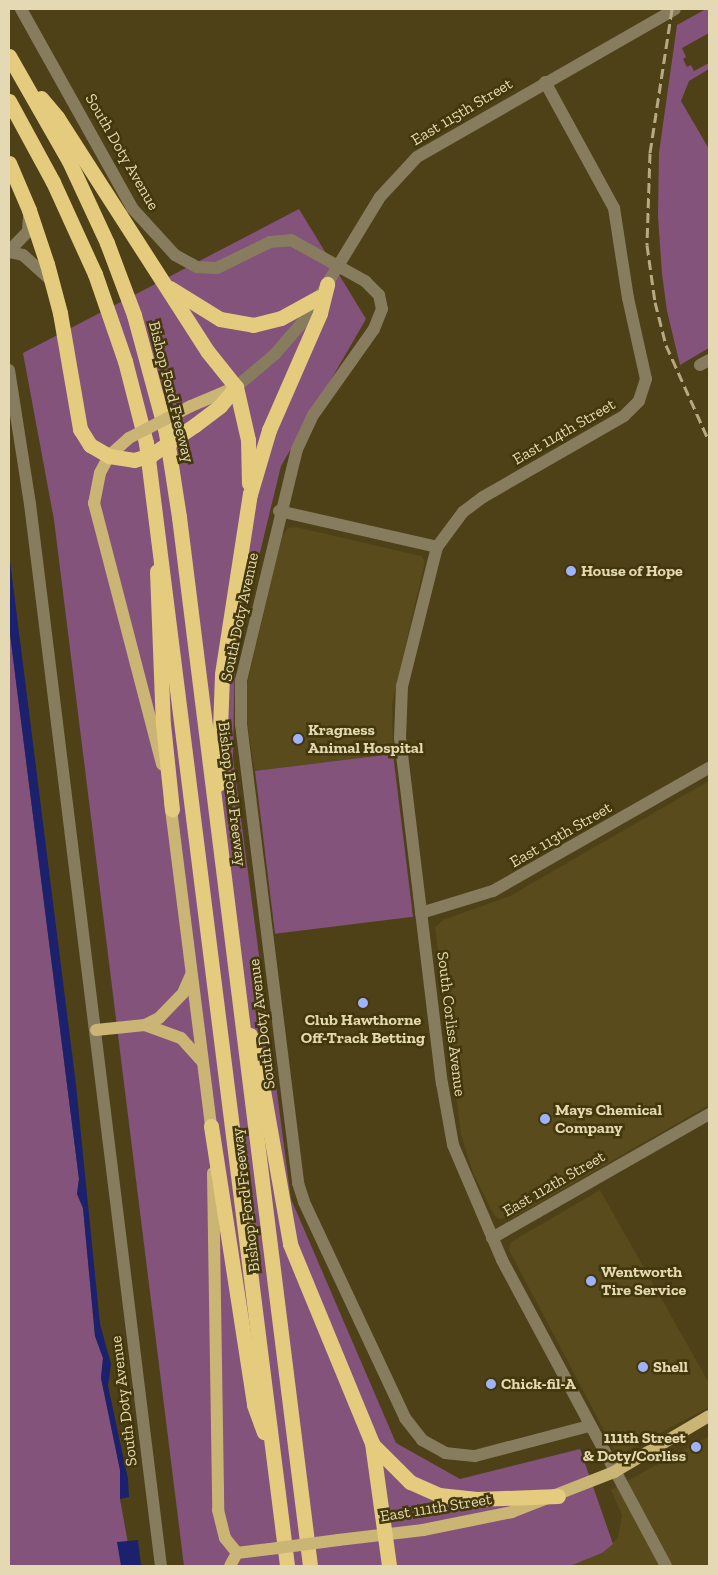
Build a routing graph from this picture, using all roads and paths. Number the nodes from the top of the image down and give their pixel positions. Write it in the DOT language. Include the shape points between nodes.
graph roads {
  1 [pos="21,9"];
  2 [pos="675,9"];
  3 [pos="12,62"];
  4 [pos="545,82"];
  5 [pos="9,101"];
  6 [pos="9,163"];
  7 [pos="29,210"];
  8 [pos="9,252"];
  9 [pos="339,264"];
  10 [pos="158,278"];
  11 [pos="51,281"];
  12 [pos="323,290"];
  13 [pos="9,370"];
  14 [pos="236,387"];
  15 [pos="109,456"];
  16 [pos="250,494"];
  17 [pos="279,511"];
  18 [pos="159,530"];
  19 [pos="437,546"];
  20 [pos="709,768"];
  21 [pos="215,805"];
  22 [pos="172,810"];
  23 [pos="421,913"];
  24 [pos="192,974"];
  25 [pos="240,1003"];
  26 [pos="144,1025"];
  27 [pos="96,1030"];
  28 [pos="204,1064"];
  29 [pos="709,1114"];
  30 [pos="212,1126"];
  31 [pos="492,1238"];
  32 [pos="709,1416"];
  33 [pos="589,1426"];
  34 [pos="372,1443"];
  35 [pos="274,1459"];
  36 [pos="614,1472"];
  37 [pos="558,1496"];
  38 [pos="384,1533"];
  39 [pos="237,1552"];
  40 [pos="161,1566"];
  41 [pos="230,1566"];
  42 [pos="287,1566"];
  43 [pos="310,1566"];
  44 [pos="389,1566"];
  45 [pos="666,1566"];
  1 -- 9 [label="street, South Doty Avenue" via="132,208 175,255 198,267 217,268 270,242 291,240"];
  2 -- 4 [label="street, East 115th Street"];
  3 -- 10 [label="highway" via="57,117"];
  3 -- 21 [label="highway, Bishop Ford Freeway" via="69,162 107,243 134,315 154,383 180,517"];
  4 -- 9 [label="street, East 115th Street" via="417,157 390,182"];
  4 -- 19 [label="street, East 114th Street" via="614,208 628,298 645,365 644,390 639,401 624,416 483,497 463,512"];
  5 -- 18 [label="highway, Bishop Ford Freeway" via="76,228 111,318 146,443"];
  6 -- 7 [label="highway"];
  7 -- 8 [label="street" via="28,231"];
  7 -- 11 [label="highway"];
  8 -- 11 [label="street" via="22,255"];
  9 -- 12 [label="street, East 115th Street"];
  9 -- 17 [label="street, South Doty Avenue" via="366,281 380,295 381,316 304,431"];
  10 -- 12 [label="highway" via="206,312 236,324 265,323"];
  10 -- 14 [label="highway"];
  11 -- 15 [label="highway" via="80,429 90,445"];
  12 -- 14 [label="street, East 115th Street" via="307,318 275,354"];
  12 -- 16 [label="highway" via="320,313 269,430"];
  13 -- 27 [label="street, South Doty Avenue" via="29,494"];
  14 -- 15 [label="main road, bridge" via="129,438"];
  14 -- 15 [label="highway, bridge" via="220,406 151,455 134,460"];
  14 -- 16 [label="highway" via="248,440"];
  15 -- 22 [label="main road" via="96,488 98,528"];
  16 -- 21 [label="highway" via="222,674 221,761"];
  17 -- 19 [label="street"];
  17 -- 33 [label="street, South Doty Avenue" via="247,652 240,699 300,1190 405,1418 422,1440 445,1454 476,1456"];
  18 -- 22 [label="highway" via="155,596"];
  18 -- 35 [label="highway, Bishop Ford Freeway"];
  19 -- 23 [label="street, South Corliss Avenue" via="402,686 399,720"];
  20 -- 23 [label="street, East 113th Street" via="493,892"];
  21 -- 25 [label="highway, Bishop Ford Freeway"];
  22 -- 24 [label="main road"];
  23 -- 31 [label="street, South Corliss Avenue" via="447,1121 464,1177"];
  24 -- 26 [label="main road" via="175,1004"];
  24 -- 28 [label="main road"];
  25 -- 34 [label="highway" via="257,1056 290,1244"];
  25 -- 43 [label="highway, Bishop Ford Freeway"];
  26 -- 27 [label="main road"];
  26 -- 28 [label="main road" via="181,1038"];
  27 -- 40 [label="street, South Doty Avenue"];
  28 -- 30 [label="main road"];
  29 -- 31 [label="street, East 112th Street"];
  30 -- 35 [label="highway" via="254,1405"];
  30 -- 39 [label="main road" via="218,1510 225,1538"];
  31 -- 33 [label="street, South Corliss Avenue"];
  32 -- 36 [label="main road, East 111th Street"];
  33 -- 36 [label="street, South Corliss Avenue"];
  34 -- 37 [label="highway" via="401,1475 428,1492 477,1499"];
  34 -- 38 [label="highway"];
  35 -- 42 [label="highway, Bishop Ford Freeway"];
  36 -- 37 [label="main road, East 111th Street"];
  36 -- 45 [label="street"];
  37 -- 38 [label="main road, East 111th Street" via="471,1522"];
  38 -- 39 [label="main road, East 111th Street, bridge"];
  38 -- 44 [label="highway"];
  39 -- 41 [label="main road"];
}
